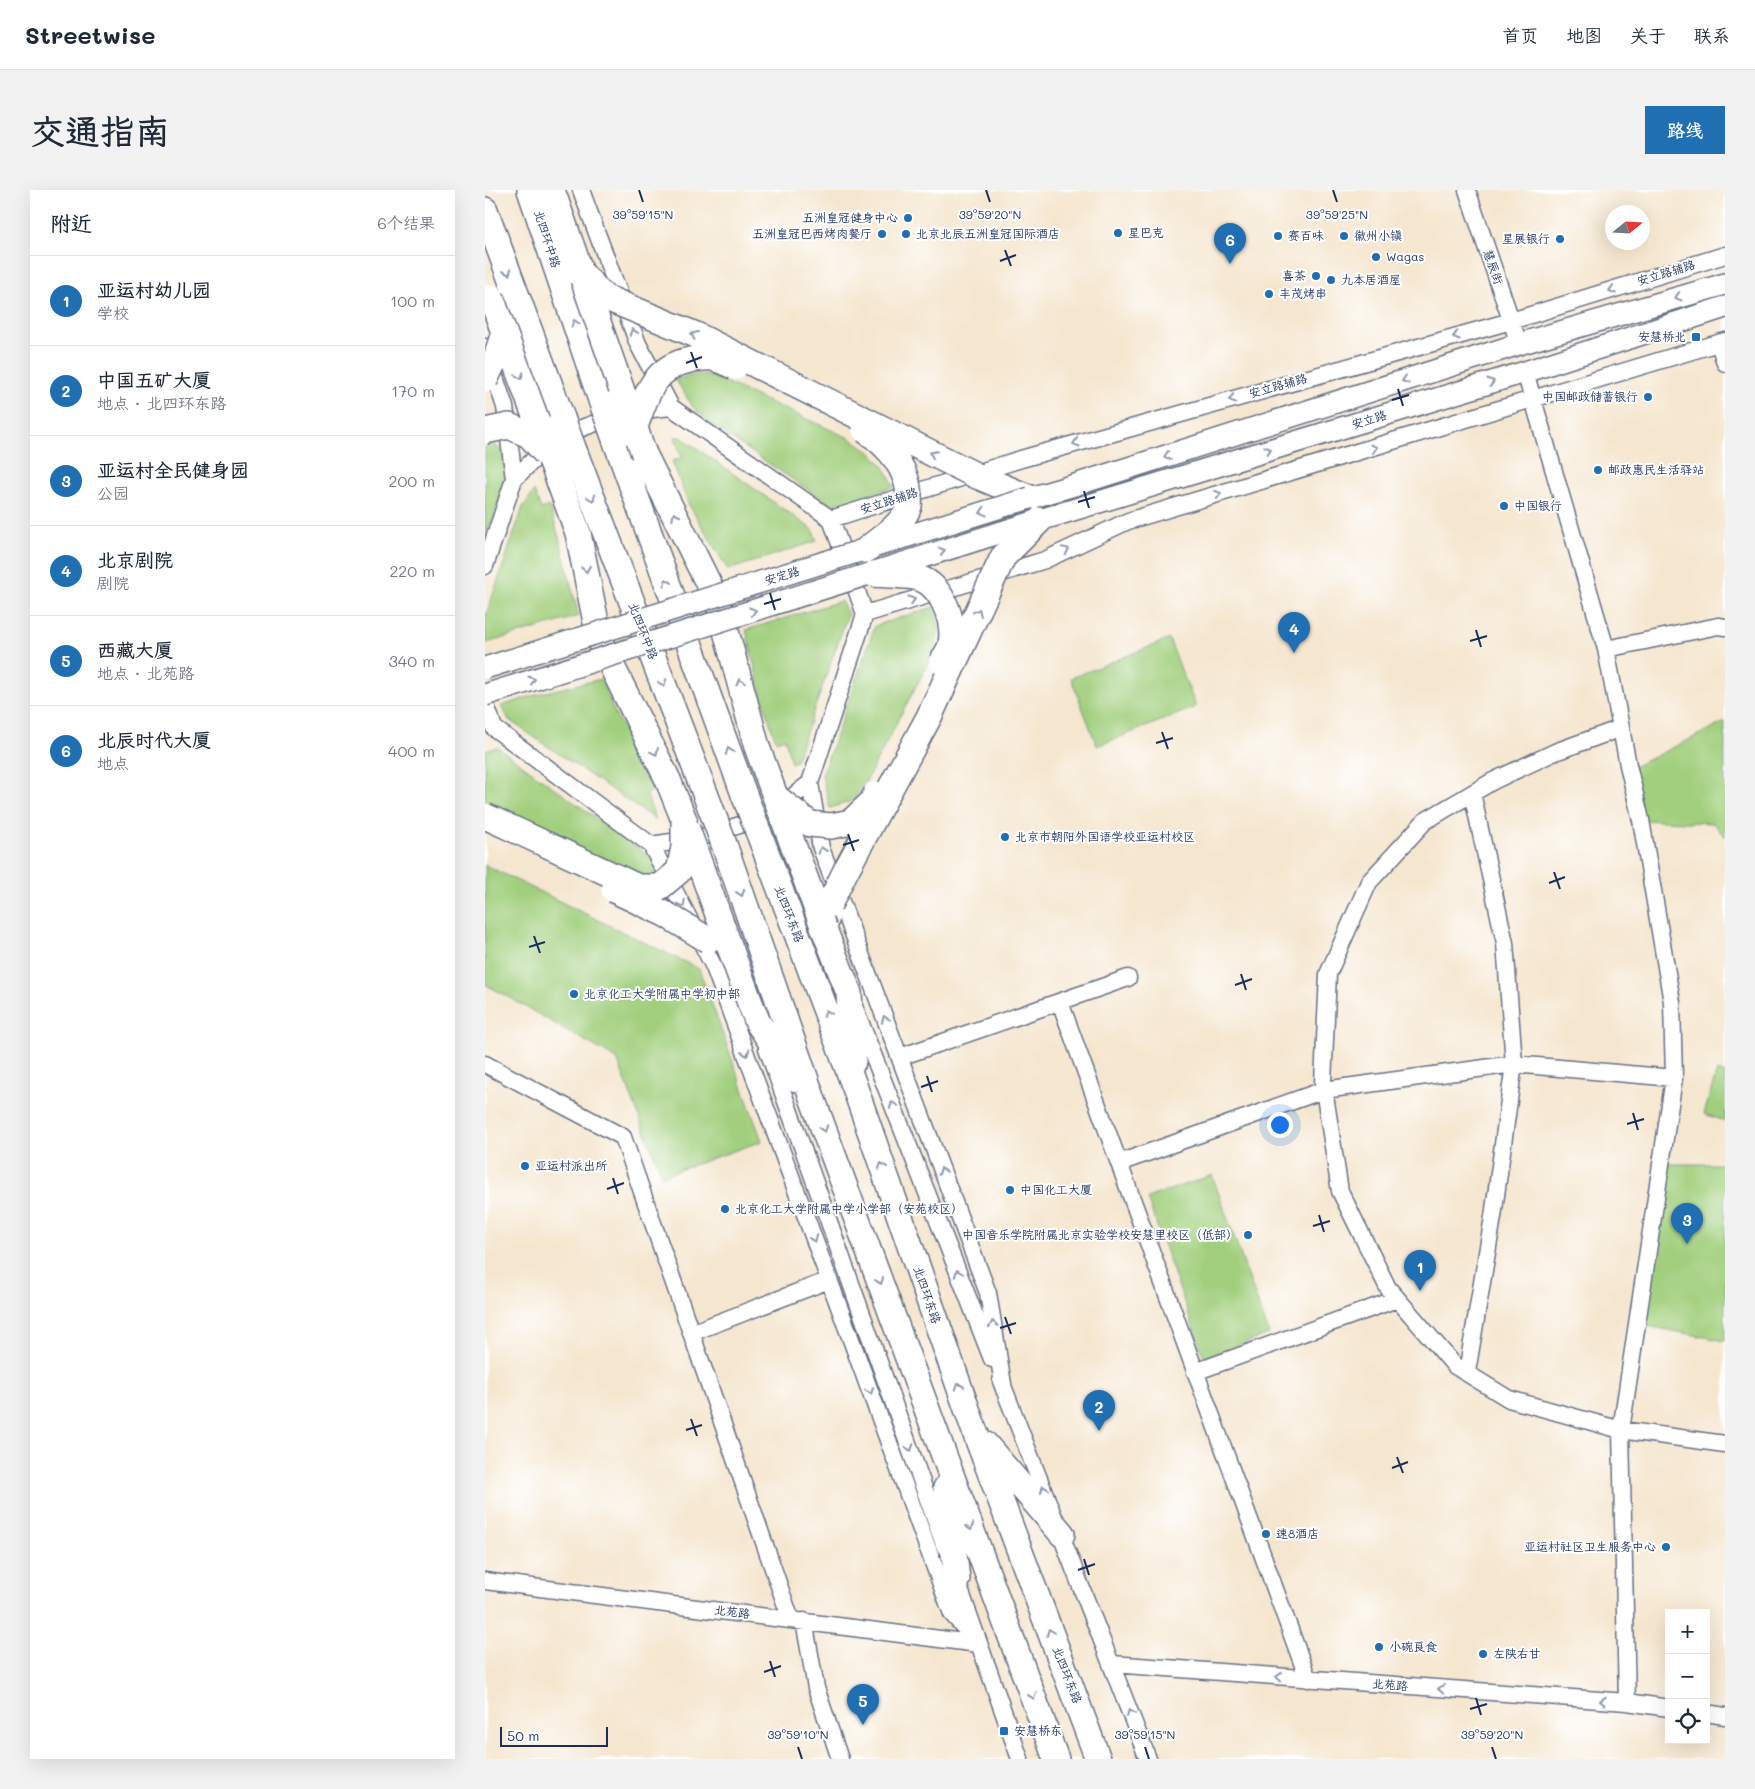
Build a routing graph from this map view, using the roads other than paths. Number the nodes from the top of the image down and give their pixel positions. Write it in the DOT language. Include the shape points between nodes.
graph roads {
  1 [pos="525,190"];
  2 [pos="531,190"];
  3 [pos="552,190"];
  4 [pos="581,190"];
  5 [pos="1467,190"];
  6 [pos="485,210"];
  7 [pos="539,216"];
  8 [pos="1725,255"];
  9 [pos="581,273"];
  10 [pos="1725,284"];
  11 [pos="488,290"];
  12 [pos="1725,307"];
  13 [pos="1511,320"];
  14 [pos="494,339"];
  15 [pos="1722,342"];
  16 [pos="1519,344"];
  17 [pos="1725,363"];
  18 [pos="1525,372"];
  19 [pos="485,380"];
  20 [pos="1533,400"];
  21 [pos="671,407"];
  22 [pos="485,431"];
  23 [pos="625,433"];
  24 [pos="552,462"];
  25 [pos="514,480"];
  26 [pos="1030,498"];
  27 [pos="831,519"];
  28 [pos="1040,520"];
  29 [pos="866,550"];
  30 [pos="485,566"];
  31 [pos="873,574"];
  32 [pos="865,614"];
  33 [pos="1725,627"];
  34 [pos="1606,649"];
  35 [pos="485,668"];
  36 [pos="485,695"];
  37 [pos="485,702"];
  38 [pos="1621,728"];
  39 [pos="489,729"];
  40 [pos="810,783"];
  41 [pos="1473,793"];
  42 [pos="777,798"];
  43 [pos="485,816"];
  44 [pos="684,820"];
  45 [pos="485,828"];
  46 [pos="651,845"];
  47 [pos="825,929"];
  48 [pos="737,966"];
  49 [pos="1128,978"];
  50 [pos="849,993"];
  51 [pos="1060,1002"];
  52 [pos="754,1013"];
  53 [pos="900,1057"];
  54 [pos="485,1064"];
  55 [pos="1513,1064"];
  56 [pos="1674,1078"];
  57 [pos="854,1085"];
  58 [pos="1324,1090"];
  59 [pos="814,1103"];
  60 [pos="1119,1164"];
  61 [pos="829,1280"];
  62 [pos="1397,1299"];
  63 [pos="691,1333"];
  64 [pos="1195,1372"];
  65 [pos="1467,1372"];
  66 [pos="1004,1390"];
  67 [pos="1621,1430"];
  68 [pos="975,1432"];
  69 [pos="1725,1444"];
  70 [pos="941,1448"];
  71 [pos="1062,1534"];
  72 [pos="957,1579"];
  73 [pos="485,1581"];
  74 [pos="797,1620"];
  75 [pos="979,1644"];
  76 [pos="1112,1664"];
  77 [pos="1308,1679"];
  78 [pos="1627,1702"];
  79 [pos="1665,1707"];
  80 [pos="1710,1714"];
  81 [pos="1725,1716"];
  82 [pos="840,1759"];
  83 [pos="1021,1759"];
  84 [pos="1056,1759"];
  85 [pos="1098,1759"];
  86 [pos="1148,1759"];
  1 -- 7 [label="highway"];
  2 -- 7 [label="highway, 北四环中路"];
  3 -- 9 [label="highway"];
  21 -- 4 [label="street, one-way" via="638,344"];
  5 -- 13 [label="street, 慧辰街"];
  6 -- 59 [label="highway, 北四环中路, one-way, bridge" via="711,809"];
  23 -- 7 [label="highway, 北四环中路, one-way, bridge" via="602,403"];
  8 -- 13 [label="street, 安立路辅路, one-way"];
  9 -- 23 [label="highway, bridge"];
  26 -- 9 [label="highway, one-way, bridge" via="977,476 695,335 604,297"];
  10 -- 16 [label="main road, one-way"];
  11 -- 14 [label="highway, bridge"];
  12 -- 18 [label="main road, 安立路"];
  13 -- 16 [label="street, 慧辰街"];
  13 -- 27 [label="street, 安立路辅路, one-way" via="1021,459"];
  14 -- 19 [label="highway, bridge" via="497,355"];
  14 -- 24 [label="highway, one-way, bridge"];
  14 -- 25 [label="street"];
  15 -- 17 [label="street"];
  15 -- 20 [label="street"];
  16 -- 26 [label="main road, 安定路, one-way"];
  18 -- 20 [label="street"];
  28 -- 18 [label="main road, 安立路, one-way"];
  32 -- 20 [label="street, one-way" via="1045,560 1128,521"];
  20 -- 34 [label="street"];
  21 -- 25 [label="street" via="626,412 557,437"];
  21 -- 27 [label="street"];
  22 -- 24 [label="highway, bridge" via="509,426 529,435"];
  23 -- 29 [label="highway, bridge" via="660,373 678,362 714,357 857,424 882,441 898,462 908,483 910,505 899,522"];
  42 -- 23 [label="highway, one-way, bridge" via="757,746 719,605 644,454"];
  57 -- 23 [label="highway, 北四环东路, one-way, bridge" via="745,797"];
  24 -- 44 [label="highway, one-way" via="579,533 601,642"];
  25 -- 30 [label="street"];
  26 -- 29 [label="main road, 安定路, one-way, bridge"];
  27 -- 32 [label="street"];
  31 -- 28 [label="main road, 安定路, one-way, bridge"];
  47 -- 28 [label="highway, one-way, bridge" via="829,905 929,717 1003,558"];
  29 -- 35 [label="main road, 安定路, bridge"];
  36 -- 31 [label="main road, 安定路, one-way, bridge"];
  31 -- 42 [label="highway, bridge" via="920,578 937,590 948,610 951,645 871,803 851,822 831,826 810,824"];
  32 -- 40 [label="street"];
  33 -- 34 [label="street"];
  34 -- 38 [label="street"];
  37 -- 39 [label="street"];
  38 -- 41 [label="street" via="1555,752"];
  38 -- 56 [label="street" via="1641,820 1672,1002"];
  39 -- 46 [label="street"];
  40 -- 46 [label="street" via="768,816 699,838"];
  53 -- 40 [label="street, one-way" via="821,848"];
  41 -- 55 [label="street" via="1505,943"];
  41 -- 58 [label="street" via="1425,821 1369,882 1328,974"];
  42 -- 47 [label="highway, bridge"];
  43 -- 44 [label="highway, bridge" via="638,887 660,887 679,871 684,847"];
  44 -- 48 [label="highway, bridge"];
  45 -- 48 [label="highway, bridge" via="665,914 708,940"];
  46 -- 61 [label="street, one-way" via="714,967"];
  47 -- 50 [label="highway"];
  48 -- 52 [label="highway, bridge"];
  49 -- 51 [label="street"];
  50 -- 57 [label="highway"];
  66 -- 50 [label="street, one-way"];
  51 -- 53 [label="street"];
  51 -- 60 [label="street"];
  52 -- 59 [label="highway"];
  52 -- 72 [label="street, one-way"];
  66 -- 53 [label="street, one-way" via="988,1293"];
  54 -- 63 [label="street" via="623,1137"];
  55 -- 56 [label="street"];
  55 -- 58 [label="street"];
  55 -- 65 [label="street" via="1493,1217"];
  56 -- 67 [label="street"];
  68 -- 57 [label="highway, 北四环东路, one-way"];
  58 -- 60 [label="street"];
  58 -- 62 [label="street" via="1341,1191 1388,1288"];
  59 -- 70 [label="highway, one-way"];
  60 -- 64 [label="street"];
  61 -- 63 [label="street"];
  61 -- 75 [label="street, one-way" via="952,1614"];
  62 -- 64 [label="street"];
  62 -- 65 [label="street" via="1455,1366"];
  63 -- 74 [label="street"];
  64 -- 77 [label="street"];
  65 -- 67 [label="street" via="1509,1399"];
  71 -- 66 [label="street, one-way"];
  67 -- 69 [label="street"];
  67 -- 78 [label="street"];
  68 -- 71 [label="highway"];
  85 -- 68 [label="highway, 北四环东路, one-way"];
  70 -- 72 [label="highway"];
  70 -- 84 [label="highway, one-way"];
  71 -- 76 [label="street"];
  72 -- 75 [label="street"];
  73 -- 74 [label="street, 北苑路"];
  74 -- 75 [label="street, 北苑路"];
  74 -- 82 [label="street"];
  75 -- 83 [label="street"];
  77 -- 76 [label="street, 北苑路, one-way"];
  86 -- 76 [label="street, one-way"];
  78 -- 77 [label="street, 北苑路, one-way"];
  78 -- 79 [label="street, 北苑路"];
  80 -- 81 [label="street"];
}
